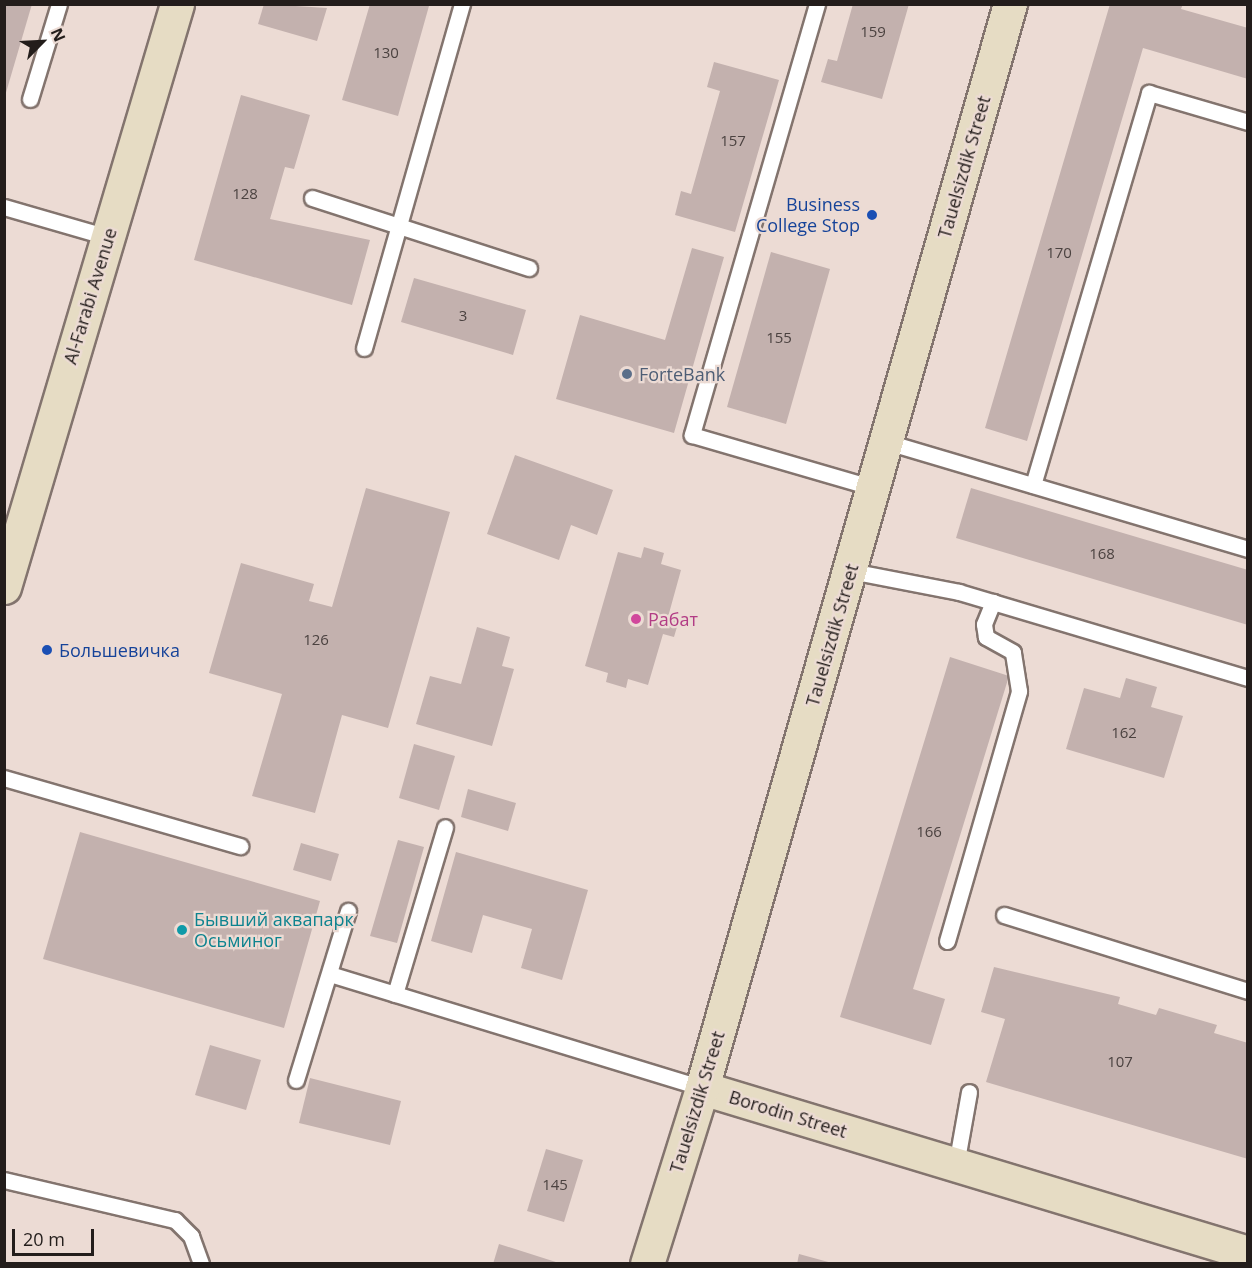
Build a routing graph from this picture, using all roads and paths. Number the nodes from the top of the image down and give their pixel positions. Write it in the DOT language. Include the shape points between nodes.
graph roads {
  1 [pos="59,4"];
  2 [pos="177,4"];
  3 [pos="462,4"];
  4 [pos="818,4"];
  5 [pos="1010,4"];
  6 [pos="30,99"];
  7 [pos="1248,122"];
  8 [pos="312,198"];
  9 [pos="4,207"];
  10 [pos="398,225"];
  11 [pos="108,237"];
  12 [pos="529,268"];
  13 [pos="364,348"];
  14 [pos="887,442"];
  15 [pos="1033,485"];
  16 [pos="874,488"];
  17 [pos="13,530"];
  18 [pos="1248,549"];
  19 [pos="851,571"];
  20 [pos="4,588"];
  21 [pos="993,602"];
  22 [pos="1248,678"];
  23 [pos="4,778"];
  24 [pos="446,827"];
  25 [pos="240,846"];
  26 [pos="348,911"];
  27 [pos="1004,915"];
  28 [pos="947,941"];
  29 [pos="330,974"];
  30 [pos="1248,991"];
  31 [pos="395,994"];
  32 [pos="296,1080"];
  33 [pos="702,1088"];
  34 [pos="969,1092"];
  35 [pos="956,1165"];
  36 [pos="4,1180"];
  37 [pos="1248,1253"];
  38 [pos="201,1263"];
  39 [pos="646,1263"];
  1 -- 6 [label="lane"];
  2 -- 11 [label="main road, Al-Farabi Avenue"];
  3 -- 10 [label="lane"];
  4 -- 16 [label="lane" via="692,435"];
  5 -- 14 [label="main road, Tauelsіzdіk Street"];
  7 -- 15 [label="lane" via="1149,93"];
  8 -- 10 [label="lane"];
  9 -- 11 [label="lane"];
  10 -- 12 [label="lane"];
  10 -- 13 [label="lane"];
  11 -- 17 [label="main road, Al-Farabi Avenue"];
  14 -- 15 [label="lane"];
  14 -- 16 [label="main road, Tauelsіzdіk Street"];
  15 -- 18 [label="lane"];
  16 -- 19 [label="main road, Tauelsіzdіk Street"];
  17 -- 20 [label="main road, Al-Farabi Avenue"];
  19 -- 21 [label="lane"];
  19 -- 33 [label="main road, Tauelsіzdіk Street"];
  21 -- 22 [label="lane"];
  21 -- 28 [label="lane" via="984,624 986,637 1013,652 1019,691"];
  23 -- 25 [label="lane"];
  24 -- 31 [label="lane"];
  26 -- 29 [label="lane"];
  27 -- 30 [label="lane"];
  29 -- 31 [label="lane, Borodin Street"];
  29 -- 32 [label="lane"];
  31 -- 33 [label="lane, Borodin Street"];
  33 -- 35 [label="main road, Borodin Street"];
  33 -- 39 [label="main road, Tauelsіzdіk Street"];
  34 -- 35 [label="lane"];
  35 -- 37 [label="main road, Borodin Street"];
  36 -- 38 [label="lane" via="175,1220 191,1236"];
}
